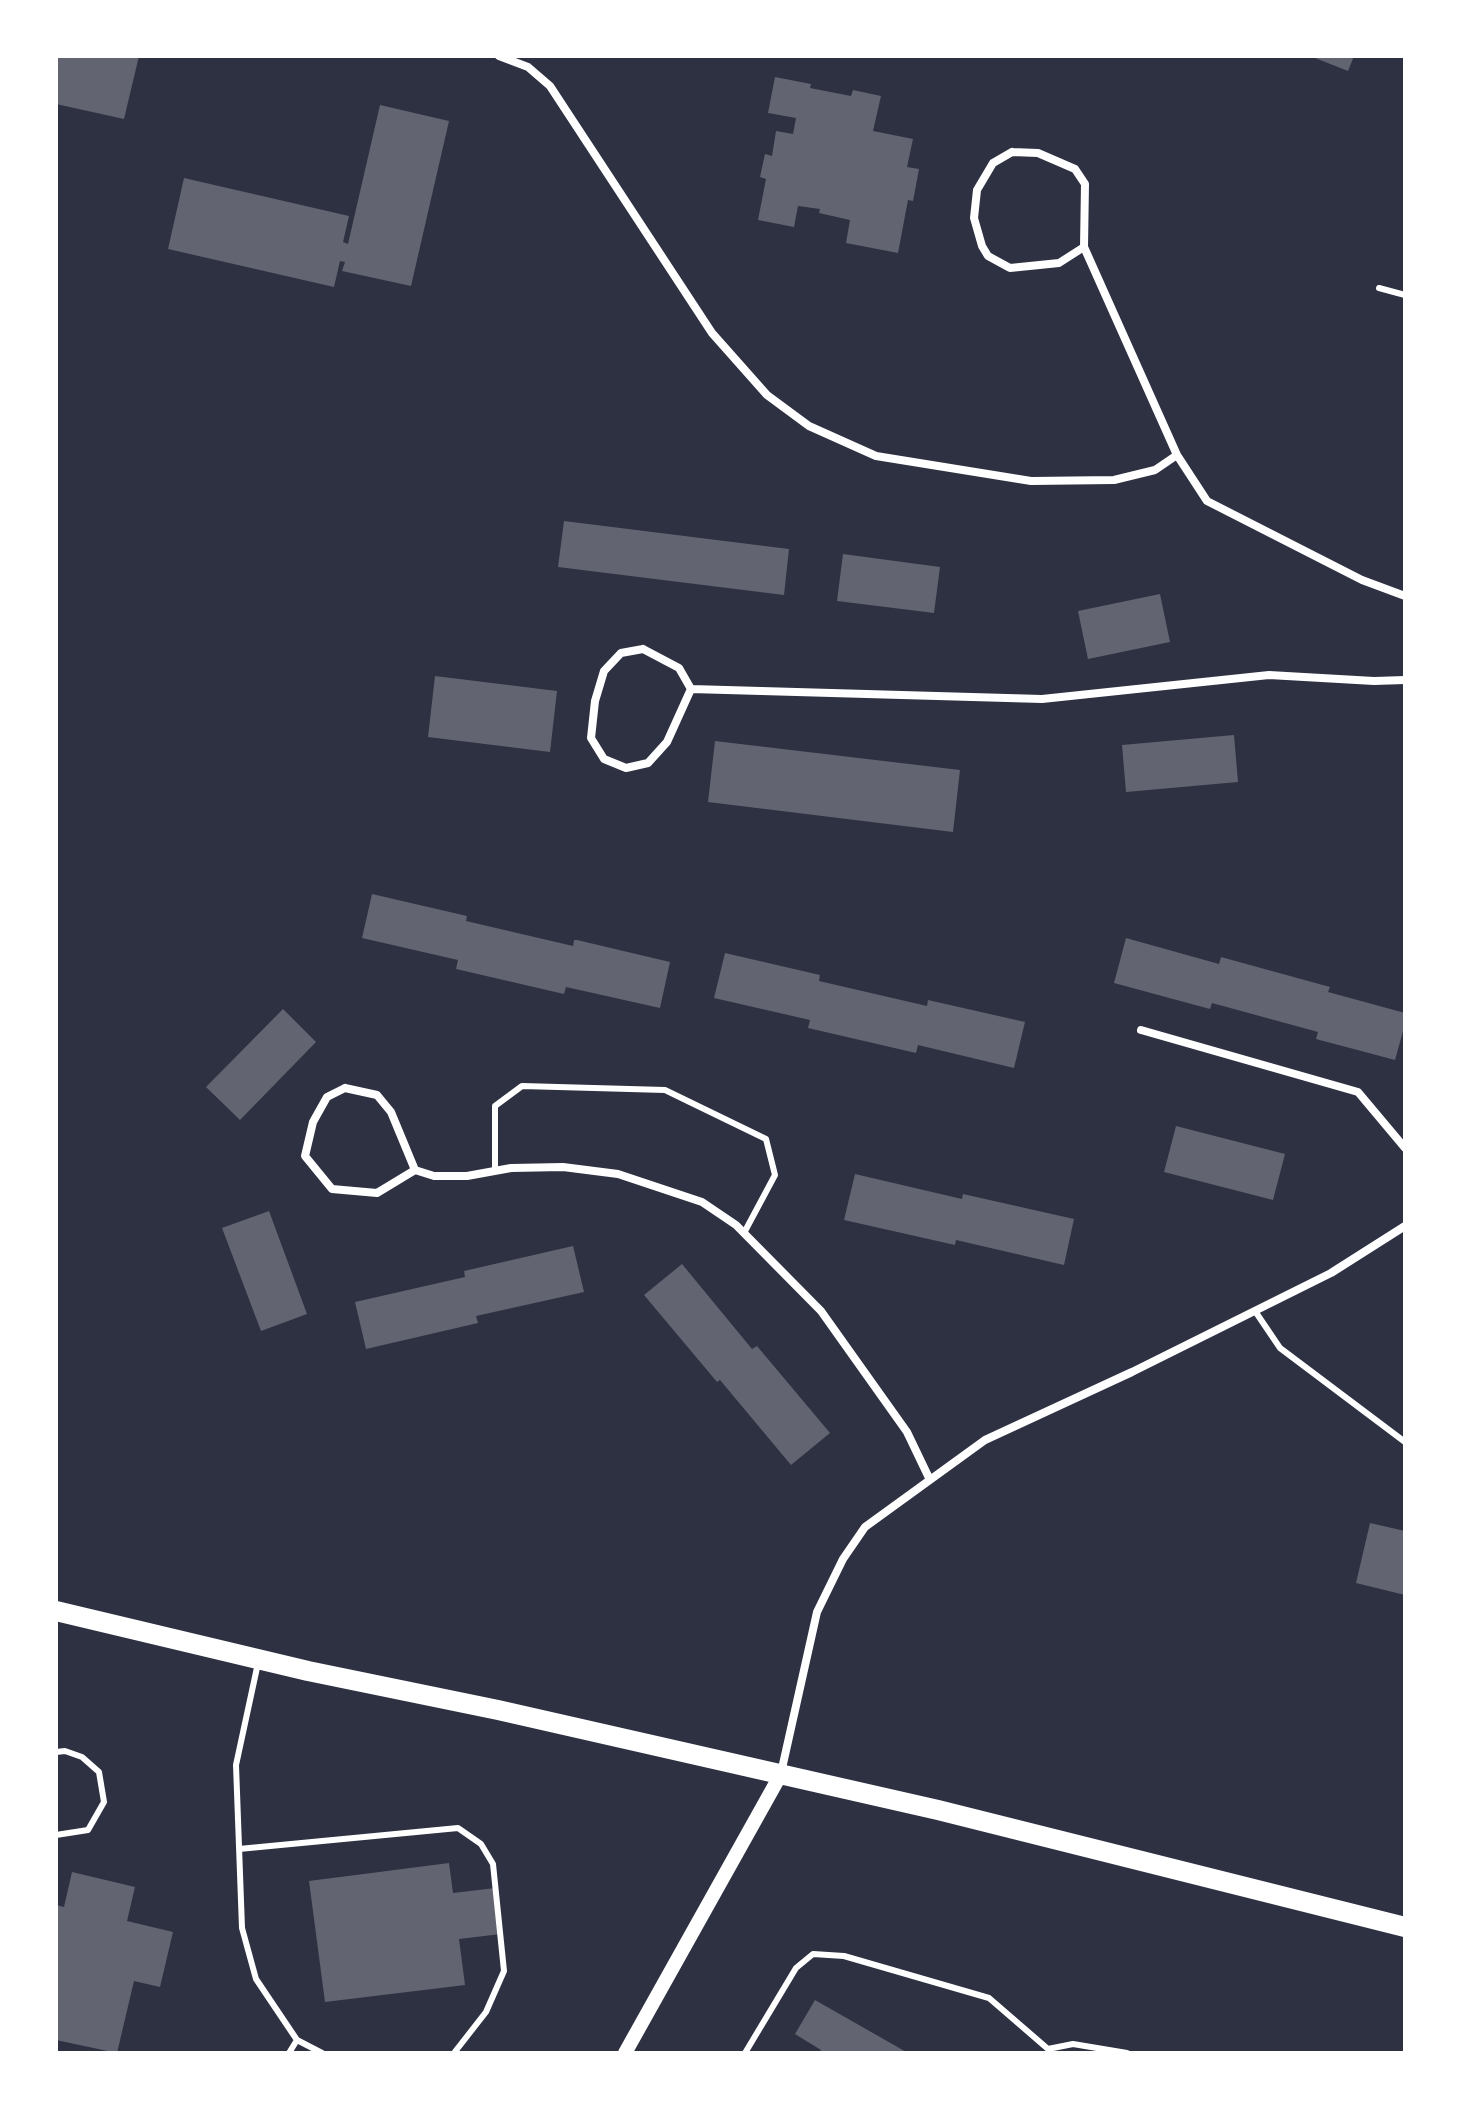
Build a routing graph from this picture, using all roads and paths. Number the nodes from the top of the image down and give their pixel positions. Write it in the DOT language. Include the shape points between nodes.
graph roads {
  1 [pos="499,56"];
  2 [pos="1084,247"];
  3 [pos="1379,288"];
  4 [pos="1405,295"];
  5 [pos="1177,455"];
  6 [pos="1405,596"];
  7 [pos="1405,680"];
  8 [pos="691,689"];
  9 [pos="1141,1030"];
  10 [pos="1405,1148"];
  11 [pos="415,1170"];
  12 [pos="495,1171"];
  13 [pos="1403,1230"];
  14 [pos="744,1233"];
  15 [pos="1255,1311"];
  16 [pos="1405,1442"];
  17 [pos="930,1480"];
  18 [pos="56,1611"];
  19 [pos="259,1659"];
  20 [pos="56,1752"];
  21 [pos="781,1774"];
  22 [pos="56,1835"];
  23 [pos="239,1849"];
  24 [pos="1405,1927"];
  25 [pos="297,2040"];
  26 [pos="1047,2051"];
  27 [pos="289,2053"];
  28 [pos="322,2053"];
  29 [pos="454,2053"];
  30 [pos="625,2053"];
  31 [pos="745,2053"];
  32 [pos="1127,2053"];
  1 -- 5 [label="street" via="528,67 550,86 712,333 767,395 809,426 876,456 1031,481 1114,480 1155,470"];
  2 -- 2 [label="street" via="1085,184 1075,169 1038,153 1012,152 993,163 977,190 974,218 988,256 1010,268 1059,263"];
  2 -- 5 [label="street"];
  3 -- 4 [label="lane"];
  5 -- 6 [label="street" via="1207,501 1362,580"];
  7 -- 8 [label="street" via="1269,675 1042,699"];
  8 -- 8 [label="street" via="679,668 643,649 621,653 604,671 595,701 591,738 604,759 626,768 648,763 667,742"];
  9 -- 10 [label="street" via="1358,1092"];
  11 -- 11 [label="street" via="391,1112 377,1095 345,1088 327,1097 313,1122 305,1156 332,1189 377,1193"];
  11 -- 12 [label="street" via="434,1176"];
  12 -- 14 [label="street" via="563,1167 618,1174 702,1202"];
  12 -- 14 [label="lane" via="495,1106 522,1086 665,1090 766,1139 775,1175"];
  13 -- 15 [label="street"];
  14 -- 17 [label="street" via="821,1311 907,1432"];
  15 -- 16 [label="lane" via="1280,1348"];
  15 -- 17 [label="street" via="985,1440"];
  17 -- 21 [label="street" via="865,1527 843,1559 817,1612"];
  18 -- 19 [label="main road"];
  19 -- 21 [label="main road"];
  19 -- 23 [label="lane" via="236,1765"];
  20 -- 22 [label="lane" via="82,1757 99,1772 104,1802 88,1830"];
  21 -- 24 [label="main road"];
  21 -- 30 [label="street"];
  23 -- 25 [label="lane" via="242,1928 256,1979"];
  23 -- 29 [label="lane" via="458,1828 481,1844 493,1864 504,1971 486,2012"];
  25 -- 27 [label="lane"];
  25 -- 28 [label="lane"];
  26 -- 31 [label="lane" via="989,1998 844,1956 813,1954 796,1968"];
  26 -- 32 [label="lane" via="1073,2044"];
}
